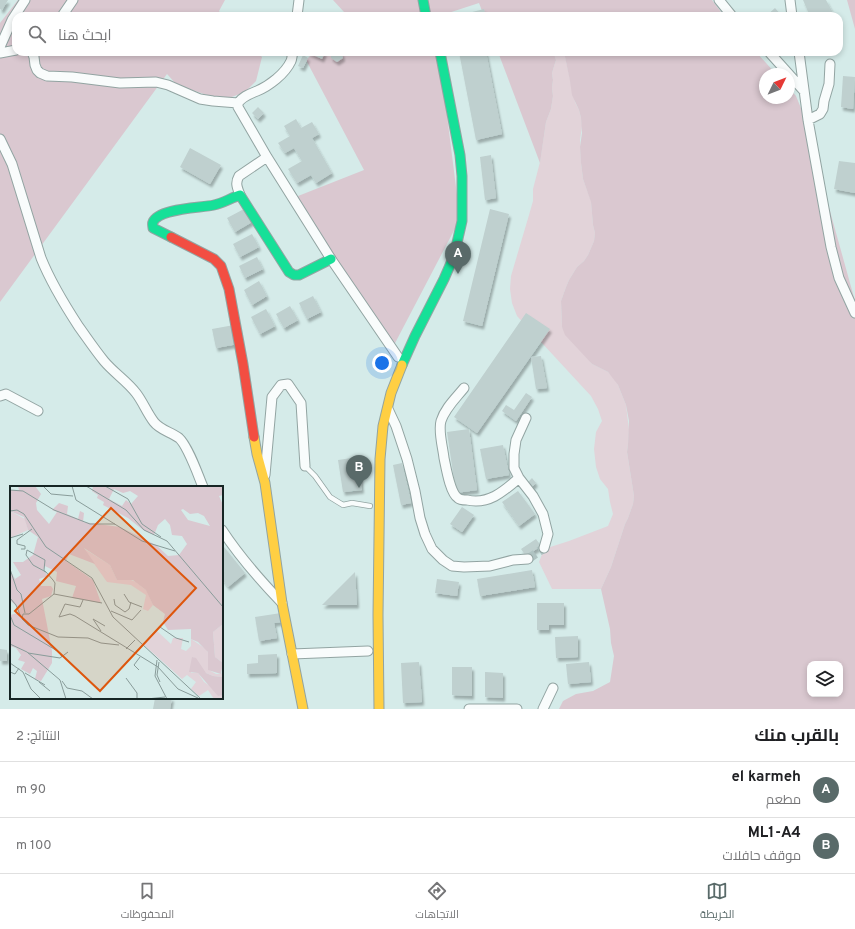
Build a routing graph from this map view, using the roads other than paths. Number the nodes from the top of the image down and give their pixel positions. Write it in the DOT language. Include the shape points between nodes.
graph roads {
  1 [pos="25,0"];
  2 [pos="73,0"];
  3 [pos="299,0"];
  4 [pos="423,0"];
  5 [pos="431,0"];
  6 [pos="719,0"];
  7 [pos="790,0"];
  8 [pos="17,12"];
  9 [pos="65,12"];
  10 [pos="298,12"];
  11 [pos="425,12"];
  12 [pos="433,12"];
  13 [pos="729,12"];
  14 [pos="792,12"];
  15 [pos="12,20"];
  16 [pos="0,47"];
  17 [pos="12,51"];
  18 [pos="0,53"];
  19 [pos="35,56"];
  20 [pos="292,56"];
  21 [pos="433,56"];
  22 [pos="441,56"];
  23 [pos="773,56"];
  24 [pos="800,56"];
  25 [pos="830,64"];
  26 [pos="804,91"];
  27 [pos="238,103"];
  28 [pos="808,120"];
  29 [pos="0,138"];
  30 [pos="448,140"];
  31 [pos="267,157"];
  32 [pos="453,175"];
  33 [pos="240,195"];
  34 [pos="453,212"];
  35 [pos="451,229"];
  36 [pos="331,259"];
  37 [pos="855,313"];
  38 [pos="398,357"];
  39 [pos="464,388"];
  40 [pos="0,396"];
  41 [pos="387,406"];
  42 [pos="38,411"];
  43 [pos="526,418"];
  44 [pos="305,466"];
  45 [pos="371,478"];
  46 [pos="519,478"];
  47 [pos="265,483"];
  48 [pos="203,486"];
  49 [pos="370,502"];
  50 [pos="370,517"];
  51 [pos="223,531"];
  52 [pos="370,539"];
  53 [pos="544,548"];
  54 [pos="528,559"];
  55 [pos="282,603"];
  56 [pos="369,614"];
  57 [pos="368,651"];
  58 [pos="292,654"];
  59 [pos="553,688"];
  60 [pos="303,709"];
  61 [pos="379,709"];
  62 [pos="469,709"];
  63 [pos="517,709"];
  64 [pos="544,709"];
  1 -- 8 [label="street"];
  2 -- 9 [label="street"];
  3 -- 10 [label="street"];
  4 -- 11 [label="main road"];
  5 -- 12 [label="main road"];
  6 -- 13 [label="street"];
  7 -- 14 [label="street"];
  15 -- 16 [label="street"];
  17 -- 18 [label="street"];
  19 -- 27 [label="street" via="37,70 47,76 120,83 156,82 200,99"];
  20 -- 27 [label="street" via="276,79 244,96"];
  21 -- 30 [label="main road"];
  22 -- 41 [label="main road" via="460,155 462,221 454,256 415,336"];
  23 -- 26 [label="street"];
  24 -- 26 [label="street"];
  25 -- 28 [label="street" via="829,84 823,109 820,114"];
  26 -- 28 [label="street"];
  27 -- 31 [label="street" via="238,108"];
  28 -- 37 [label="street" via="831,247 839,278"];
  29 -- 48 [label="street" via="12,164 41,258 61,300 105,362 136,392 153,421 181,440"];
  31 -- 33 [label="street" via="239,176 236,185"];
  31 -- 36 [label="street"];
  32 -- 34 [label="main road"];
  33 -- 36 [label="main road" via="289,272 298,275"];
  33 -- 47 [label="main road" via="215,205 167,212 155,218 153,228 214,258 221,266 229,289 257,454"];
  35 -- 38 [label="main road" via="439,275"];
  36 -- 38 [label="street"];
  38 -- 45 [label="main road" via="375,419"];
  39 -- 46 [label="street" via="444,414 441,423 446,466 453,492 458,498 482,501 504,491"];
  40 -- 42 [label="street" via="6,394"];
  41 -- 54 [label="street" via="407,460 420,518 432,549 452,566 490,566"];
  41 -- 61 [label="main road" via="380,459"];
  43 -- 46 [label="street" via="516,440 514,454 514,468"];
  44 -- 47 [label="street" via="301,403 288,384 281,385 272,397"];
  44 -- 49 [label="lane" via="316,476 330,497 343,505"];
  46 -- 53 [label="street" via="544,514 548,534"];
  47 -- 55 [label="main road"];
  49 -- 50 [label="main road"];
  51 -- 55 [label="street" via="262,583"];
  52 -- 56 [label="main road"];
  55 -- 58 [label="main road"];
  57 -- 58 [label="street"];
  58 -- 60 [label="main road"];
  59 -- 64 [label="street"];
  62 -- 63 [label="street"];
}
